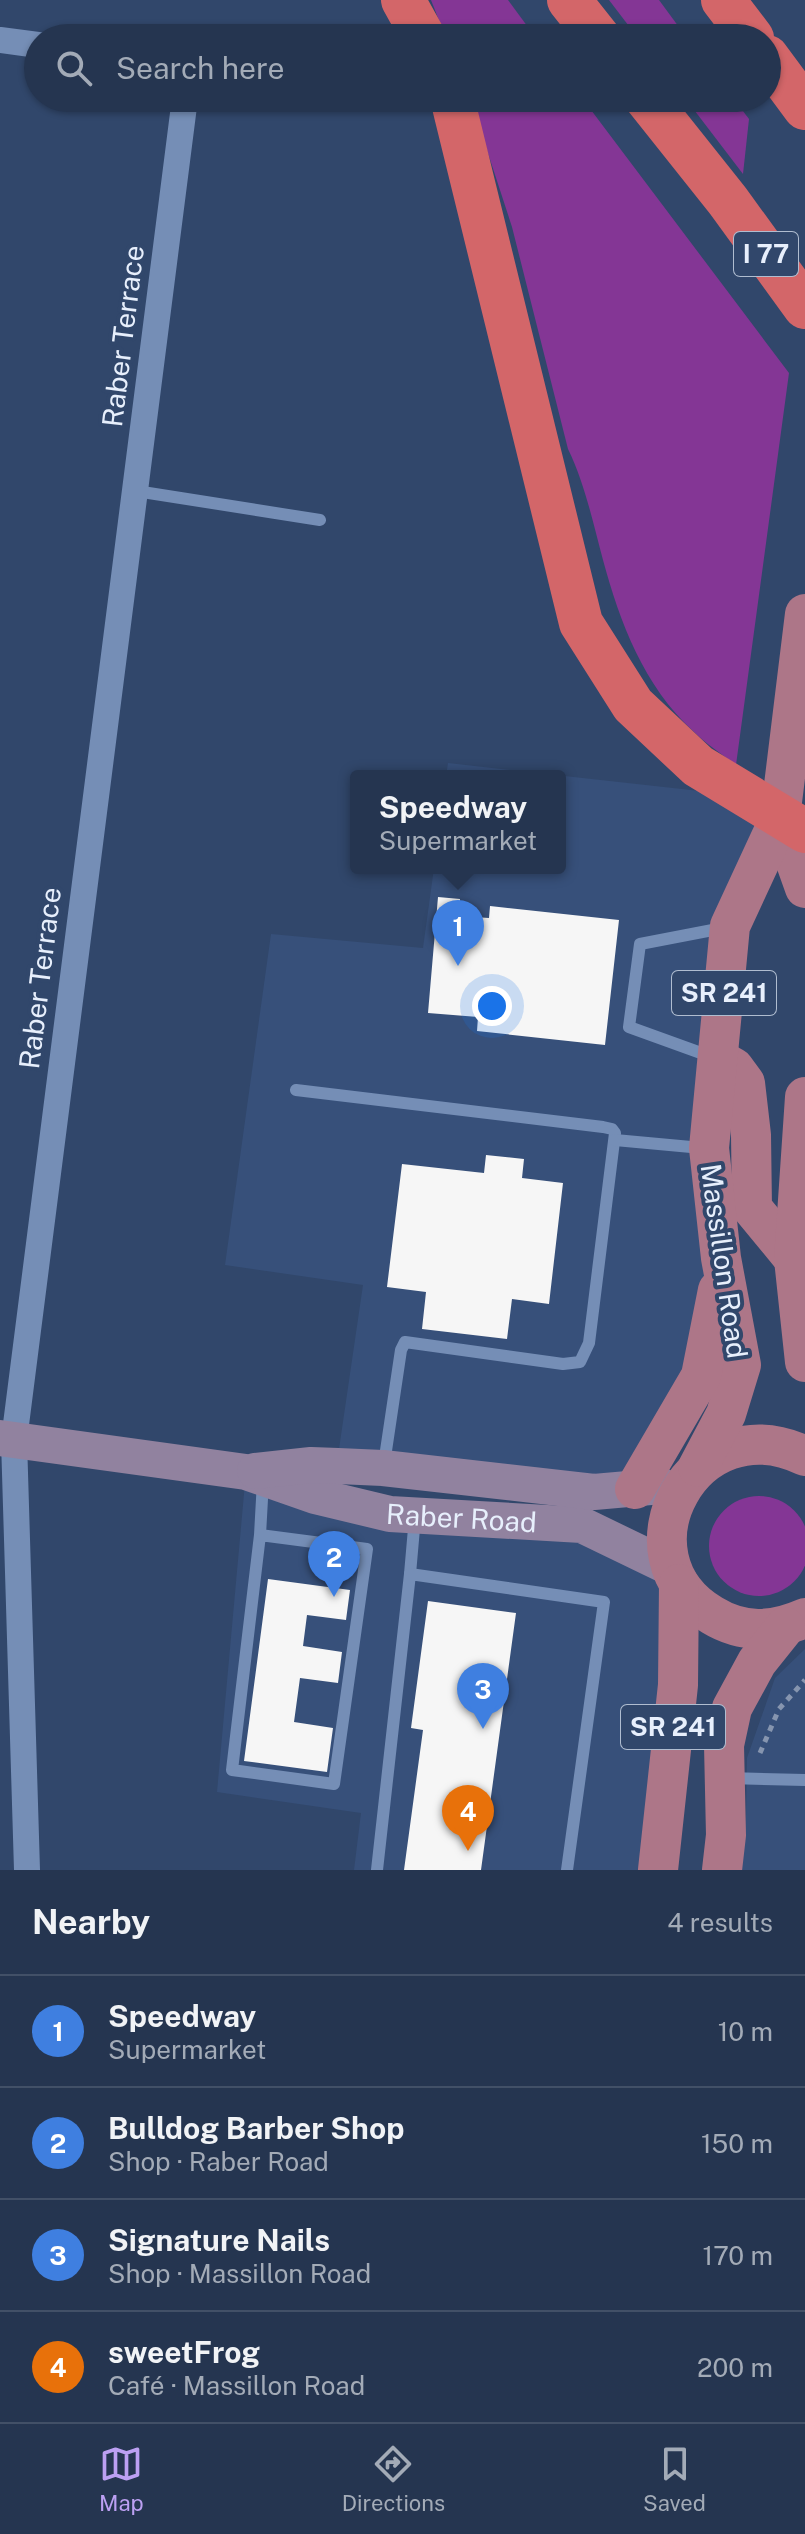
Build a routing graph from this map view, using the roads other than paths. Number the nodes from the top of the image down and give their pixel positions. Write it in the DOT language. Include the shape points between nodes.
graph roads {
  1 [pos="403,0"];
  2 [pos="569,0"];
  3 [pos="723,0"];
  4 [pos="416,24"];
  5 [pos="588,24"];
  6 [pos="741,24"];
  7 [pos="0,40"];
  8 [pos="24,43"];
  9 [pos="781,76"];
  10 [pos="805,108"];
  11 [pos="183,112"];
  12 [pos="455,112"];
  13 [pos="657,112"];
  14 [pos="805,307"];
  15 [pos="136,491"];
  16 [pos="320,520"];
  17 [pos="805,614"];
  18 [pos="793,825"];
  19 [pos="805,888"];
  20 [pos="730,926"];
  21 [pos="718,1059"];
  22 [pos="296,1090"];
  23 [pos="805,1097"];
  24 [pos="615,1140"];
  25 [pos="709,1148"];
  26 [pos="721,1258"];
  27 [pos="794,1259"];
  28 [pos="805,1362"];
  29 [pos="7,1439"];
  30 [pos="805,1456"];
  31 [pos="383,1468"];
  32 [pos="255,1475"];
  33 [pos="691,1476"];
  34 [pos="635,1489"];
  35 [pos="415,1515"];
  36 [pos="260,1535"];
  37 [pos="410,1574"];
  38 [pos="676,1576"];
  39 [pos="795,1623"];
  40 [pos="725,1778"];
  41 [pos="805,1780"];
  42 [pos="27,1870"];
  43 [pos="377,1870"];
  44 [pos="567,1870"];
  45 [pos="658,1870"];
  46 [pos="722,1870"];
  1 -- 4 [label="highway"];
  2 -- 5 [label="highway"];
  3 -- 6 [label="highway"];
  7 -- 8 [label="street"];
  9 -- 10 [label="highway"];
  11 -- 15 [label="street, Raber Terrace"];
  12 -- 18 [label="highway" via="581,623 633,705 698,766"];
  13 -- 14 [label="highway, I 77"];
  15 -- 16 [label="lane"];
  15 -- 29 [label="street, Raber Terrace"];
  17 -- 18 [label="main road, Massillon Road / SR 241"];
  18 -- 19 [label="main road, Massillon Road"];
  18 -- 20 [label="main road, Massillon Road / SR 241"];
  20 -- 21 [label="main road, Massillon Road / SR 241"];
  20 -- 21 [label="lane" via="640,944 629,1027"];
  21 -- 25 [label="main road, Massillon Road / SR 241"];
  21 -- 27 [label="main road" via="745,1083 752,1208"];
  22 -- 24 [label="lane" via="603,1127 612,1129"];
  23 -- 27 [label="main road"];
  24 -- 25 [label="lane"];
  24 -- 31 [label="lane" via="585,1355 580,1362 563,1364 405,1342"];
  25 -- 26 [label="main road, Massillon Road / SR 241"];
  26 -- 33 [label="main road, Massillon Road / SR 241" via="741,1365 726,1414"];
  26 -- 34 [label="main road" via="701,1376"];
  27 -- 28 [label="main road"];
  29 -- 32 [label="street, Raber Road"];
  29 -- 42 [label="street, Raber Terrace"];
  30 -- 33 [label="main road" via="787,1447 756,1444 725,1451"];
  31 -- 32 [label="street, Raber Road" via="311,1465"];
  31 -- 34 [label="street, Raber Road" via="594,1492"];
  32 -- 35 [label="street, Raber Road" via="315,1496"];
  32 -- 36 [label="lane"];
  33 -- 34 [label="street, Raber Road"];
  33 -- 38 [label="main road, Massillon Road" via="678,1493 668,1522 668,1554"];
  35 -- 37 [label="lane"];
  35 -- 38 [label="street, Raber Road" via="582,1525"];
  36 -- 36 [label="lane" via="232,1770 334,1784 367,1549"];
  37 -- 43 [label="lane"];
  37 -- 44 [label="lane" via="604,1602"];
  38 -- 39 [label="main road" via="699,1608 727,1624 756,1630"];
  38 -- 45 [label="main road, SR 241" via="678,1685"];
  39 -- 40 [label="main road" via="757,1662 732,1708 724,1745"];
  40 -- 41 [label="lane"];
  40 -- 46 [label="main road"];
}
